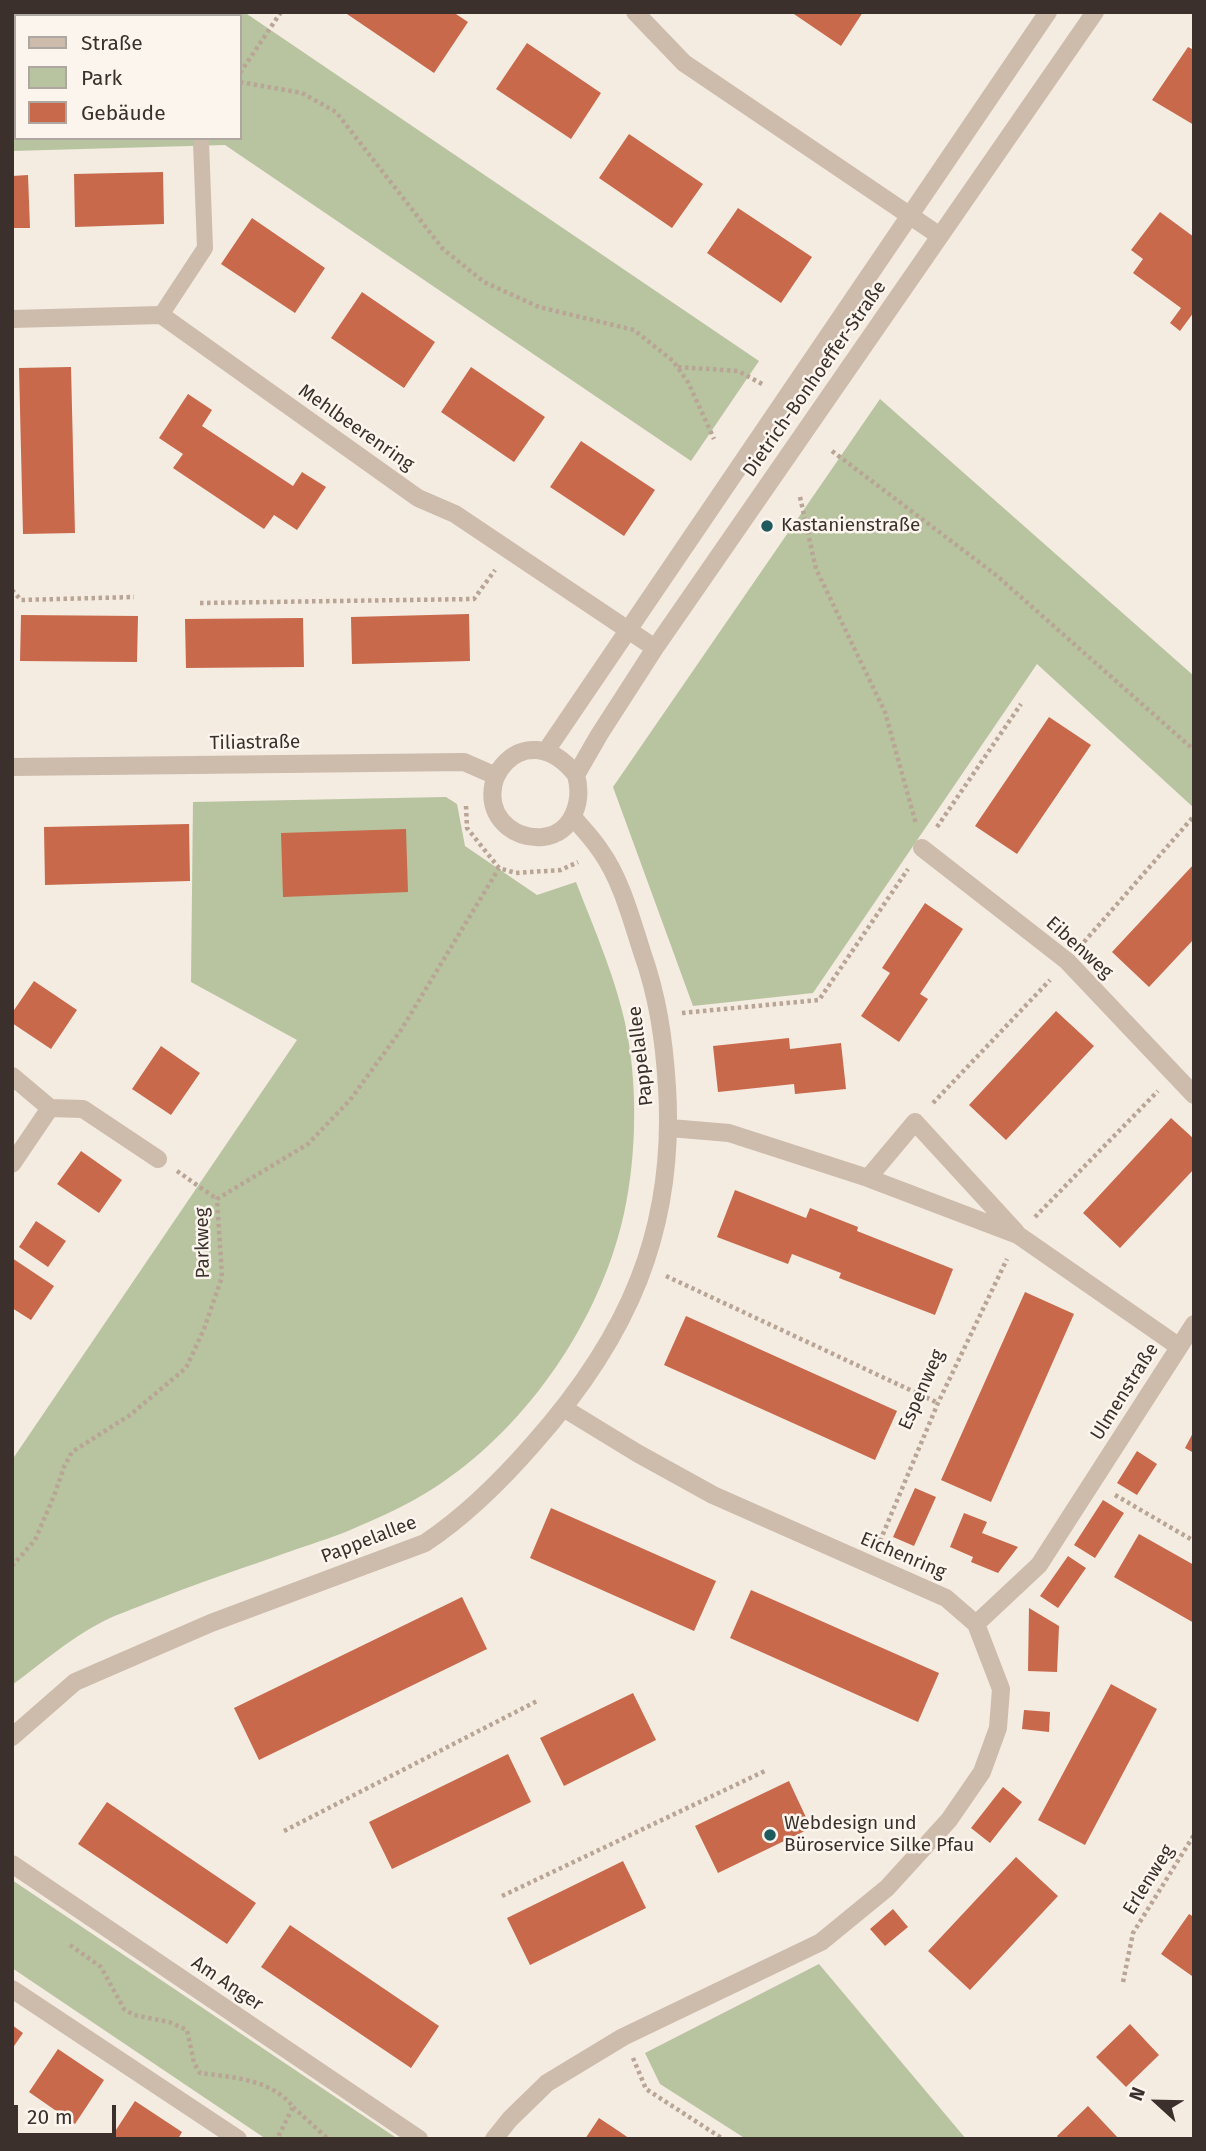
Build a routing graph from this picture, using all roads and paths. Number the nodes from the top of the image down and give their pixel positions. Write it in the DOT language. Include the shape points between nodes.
graph roads {
  1 [pos="281,12"];
  2 [pos="635,12"];
  3 [pos="1048,12"];
  4 [pos="1095,12"];
  5 [pos="242,70"];
  6 [pos="242,82"];
  7 [pos="201,142"];
  8 [pos="911,216"];
  9 [pos="940,236"];
  10 [pos="161,315"];
  11 [pos="12,319"];
  12 [pos="677,367"];
  13 [pos="786,397"];
  14 [pos="714,439"];
  15 [pos="832,451"];
  16 [pos="800,497"];
  17 [pos="508,551"];
  18 [pos="12,590"];
  19 [pos="134,597"];
  20 [pos="200,603"];
  21 [pos="627,630"];
  22 [pos="655,648"];
  23 [pos="1021,704"];
  24 [pos="1194,750"];
  25 [pos="546,751"];
  26 [pos="12,767"];
  27 [pos="576,775"];
  28 [pos="496,776"];
  29 [pos="573,817"];
  30 [pos="922,848"];
  31 [pos="499,868"];
  32 [pos="660,1015"];
  33 [pos="1174,1074"];
  34 [pos="12,1076"];
  35 [pos="1194,1095"];
  36 [pos="50,1108"];
  37 [pos="670,1128"];
  38 [pos="158,1159"];
  39 [pos="12,1164"];
  40 [pos="868,1178"];
  41 [pos="217,1199"];
  42 [pos="1018,1235"];
  43 [pos="646,1266"];
  44 [pos="1194,1324"];
  45 [pos="1178,1346"];
  46 [pos="938,1403"];
  47 [pos="565,1409"];
  48 [pos="1093,1482"];
  49 [pos="1194,1541"];
  50 [pos="12,1566"];
  51 [pos="870,1566"];
  52 [pos="976,1625"];
  53 [pos="539,1700"];
  54 [pos="12,1737"];
  55 [pos="765,1771"];
  56 [pos="284,1831"];
  57 [pos="1194,1835"];
  58 [pos="12,1864"];
  59 [pos="502,1896"];
  60 [pos="70,1945"];
  61 [pos="1123,1983"];
  62 [pos="12,1989"];
  63 [pos="624,2037"];
  64 [pos="293,2107"];
  65 [pos="238,2139"];
  66 [pos="276,2139"];
  67 [pos="328,2139"];
  68 [pos="419,2139"];
  69 [pos="494,2139"];
  70 [pos="723,2139"];
  1 -- 5 [label="path"];
  2 -- 8 [label="street" via="684,63"];
  3 -- 8 [label="street, Dietrich-Bonhoeffer-Straße"];
  4 -- 9 [label="street, Dietrich-Bonhoeffer-Straße"];
  6 -- 12 [label="path" via="302,93 336,111 443,249 484,282 539,307 634,330"];
  7 -- 10 [label="lane" via="205,248"];
  8 -- 9 [label="street"];
  8 -- 13 [label="street, Dietrich-Bonhoeffer-Straße"];
  9 -- 22 [label="street, Dietrich-Bonhoeffer-Straße"];
  10 -- 11 [label="street"];
  10 -- 17 [label="street, Mehlbeerenring" via="418,498 455,514"];
  12 -- 13 [label="path" via="738,370"];
  12 -- 14 [label="path"];
  13 -- 21 [label="street, Dietrich-Bonhoeffer-Straße"];
  15 -- 24 [label="path" via="996,575"];
  16 -- 30 [label="path" via="817,569 885,712"];
  17 -- 20 [label="path" via="474,599"];
  17 -- 21 [label="street, Mehlbeerenring"];
  18 -- 19 [label="path" via="21,600"];
  21 -- 22 [label="street, Mehlbeerenring"];
  21 -- 25 [label="street, Dietrich-Bonhoeffer-Straße"];
  22 -- 27 [label="street, Dietrich-Bonhoeffer-Straße"];
  23 -- 30 [label="path"];
  25 -- 27 [label="street" via="564,760"];
  25 -- 28 [label="street" via="517,754"];
  26 -- 28 [label="street, Tiliastraße" via="464,762"];
  27 -- 29 [label="street, Dietrich-Bonhoeffer-Straße" via="579,796"];
  28 -- 29 [label="street" via="494,808 515,832 547,836"];
  29 -- 32 [label="street, Pappelallee" via="601,851 618,884"];
  30 -- 32 [label="path" via="819,1000"];
  30 -- 33 [label="street, Eibenweg" via="1067,961"];
  31 -- 41 [label="path, Parkweg" via="401,1030 350,1100 309,1144"];
  32 -- 37 [label="street, Pappelallee"];
  33 -- 35 [label="street, Eibenweg"];
  33 -- 42 [label="path, Espenweg"];
  34 -- 36 [label="street"];
  36 -- 38 [label="street" via="83,1109"];
  36 -- 39 [label="street"];
  37 -- 40 [label="street" via="730,1133"];
  37 -- 43 [label="street, Pappelallee" via="667,1175"];
  38 -- 41 [label="path"];
  40 -- 42 [label="street"];
  40 -- 42 [label="street" via="915,1122"];
  41 -- 50 [label="path, Parkweg" via="222,1277 186,1368 130,1415 72,1452 35,1540"];
  42 -- 45 [label="street"];
  42 -- 46 [label="path, Espenweg"];
  43 -- 46 [label="path"];
  43 -- 47 [label="street, Pappelallee" via="606,1350"];
  44 -- 45 [label="street, Ulmenstraße"];
  45 -- 48 [label="street, Ulmenstraße"];
  46 -- 51 [label="path, Espenweg"];
  47 -- 51 [label="street, Eichenring" via="713,1494"];
  47 -- 54 [label="street, Pappelallee" via="494,1488 425,1543 211,1623 75,1682"];
  48 -- 49 [label="path"];
  48 -- 52 [label="street, Ulmenstraße" via="1039,1565"];
  51 -- 52 [label="street, Eichenring" via="946,1598"];
  52 -- 63 [label="street, Eichenring" via="1001,1689 998,1728 982,1772 949,1820 887,1888 821,1942"];
  53 -- 56 [label="path"];
  55 -- 59 [label="path"];
  57 -- 61 [label="path, Erlenweg" via="1133,1933"];
  58 -- 68 [label="street, Am Anger"];
  60 -- 64 [label="path" via="101,1967 124,2009 187,2030 200,2073 261,2084 285,2096"];
  62 -- 65 [label="street"];
  63 -- 69 [label="street, Eichenring" via="547,2083"];
  63 -- 70 [label="path" via="646,2089"];
  64 -- 66 [label="path"];
  64 -- 67 [label="path"];
}
